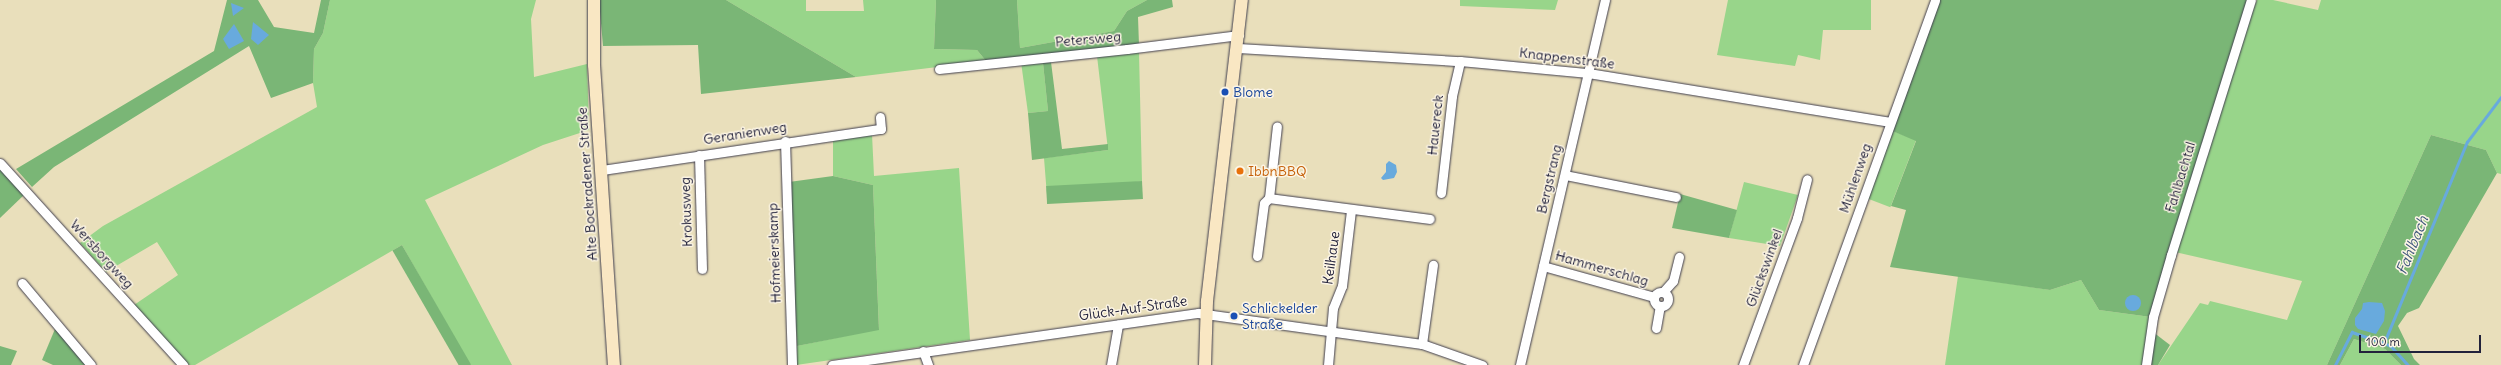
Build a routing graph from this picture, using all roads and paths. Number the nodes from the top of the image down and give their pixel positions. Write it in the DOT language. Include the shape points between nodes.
graph roads {
  1 [pos="594,0"];
  2 [pos="1242,0"];
  3 [pos="1605,0"];
  4 [pos="1935,0"];
  5 [pos="2251,0"];
  6 [pos="1239,35"];
  7 [pos="1238,48"];
  8 [pos="1460,61"];
  9 [pos="939,69"];
  10 [pos="1588,73"];
  11 [pos="880,116"];
  12 [pos="1889,122"];
  13 [pos="1277,126"];
  14 [pos="785,141"];
  15 [pos="699,155"];
  16 [pos="0,163"];
  17 [pos="602,170"];
  18 [pos="1565,174"];
  19 [pos="1807,179"];
  20 [pos="1441,193"];
  21 [pos="1676,197"];
  22 [pos="1269,198"];
  23 [pos="1351,211"];
  24 [pos="1430,219"];
  25 [pos="1257,256"];
  26 [pos="1679,257"];
  27 [pos="1433,265"];
  28 [pos="1543,266"];
  29 [pos="702,268"];
  30 [pos="22,283"];
  31 [pos="1663,292"];
  32 [pos="1654,297"];
  33 [pos="1660,306"];
  34 [pos="1206,316"];
  35 [pos="1118,324"];
  36 [pos="1656,328"];
  37 [pos="1330,331"];
  38 [pos="1422,344"];
  39 [pos="923,351"];
  40 [pos="91,365"];
  41 [pos="183,365"];
  42 [pos="614,365"];
  43 [pos="792,365"];
  44 [pos="832,365"];
  45 [pos="928,365"];
  46 [pos="1110,365"];
  47 [pos="1205,365"];
  48 [pos="1328,365"];
  49 [pos="1482,365"];
  50 [pos="1520,365"];
  51 [pos="1743,365"];
  52 [pos="1803,365"];
  53 [pos="2146,365"];
  1 -- 17 [label="main road, Alte Bockradener Straße" via="594,65"];
  2 -- 6 [label="main road"];
  3 -- 10 [label="street, Bergstrang"];
  4 -- 12 [label="street, Mühlenweg"];
  5 -- 53 [label="street, Fahlbachtal" via="2153,317"];
  6 -- 7 [label="main road"];
  6 -- 9 [label="street, Petersweg" via="1128,50"];
  7 -- 8 [label="street, Knappenstraße"];
  7 -- 34 [label="main road"];
  8 -- 10 [label="street, Knappenstraße"];
  8 -- 20 [label="street, Hauereck" via="1452,96"];
  10 -- 12 [label="street, Knappenstraße"];
  10 -- 18 [label="street, Bergstrang"];
  11 -- 14 [label="street, Geranienweg" via="881,129"];
  12 -- 52 [label="street, Mühlenweg"];
  13 -- 22 [label="street"];
  14 -- 15 [label="street, Geranienweg"];
  14 -- 43 [label="street, Hofmeierskamp"];
  15 -- 17 [label="street, Geranienweg"];
  15 -- 29 [label="street, Krokusweg"];
  16 -- 41 [label="street, Wersborgweg"];
  17 -- 42 [label="main road, Alte Bockradener Straße"];
  18 -- 21 [label="street"];
  18 -- 28 [label="street, Bergstrang"];
  19 -- 51 [label="street, Glückswinkel" via="1797,218"];
  22 -- 23 [label="street"];
  22 -- 25 [label="street" via="1264,203"];
  23 -- 24 [label="street"];
  23 -- 37 [label="street, Keilhaue" via="1342,286 1333,308"];
  26 -- 31 [label="street, Hammerschlag" via="1673,282"];
  27 -- 38 [label="street"];
  28 -- 32 [label="street, Hammerschlag"];
  28 -- 50 [label="street, Bergstrang"];
  30 -- 40 [label="street"];
  31 -- 32 [label="street, Hammerschlag" via="1657,293"];
  31 -- 33 [label="street, Hammerschlag" via="1668,299"];
  32 -- 33 [label="street, Hammerschlag" via="1654,302"];
  33 -- 36 [label="street, Hammerschlag"];
  34 -- 35 [label="street, Glück-Auf-Straße" via="1198,313"];
  34 -- 37 [label="street, Glück-Auf-Straße"];
  34 -- 47 [label="main road"];
  35 -- 39 [label="street, Glück-Auf-Straße"];
  35 -- 46 [label="street"];
  37 -- 38 [label="street, Glück-Auf-Straße"];
  37 -- 48 [label="street, Keilhaue"];
  38 -- 49 [label="street, Glück-Auf-Straße"];
  39 -- 44 [label="street, Glück-Auf-Straße"];
  39 -- 45 [label="street"];
}
